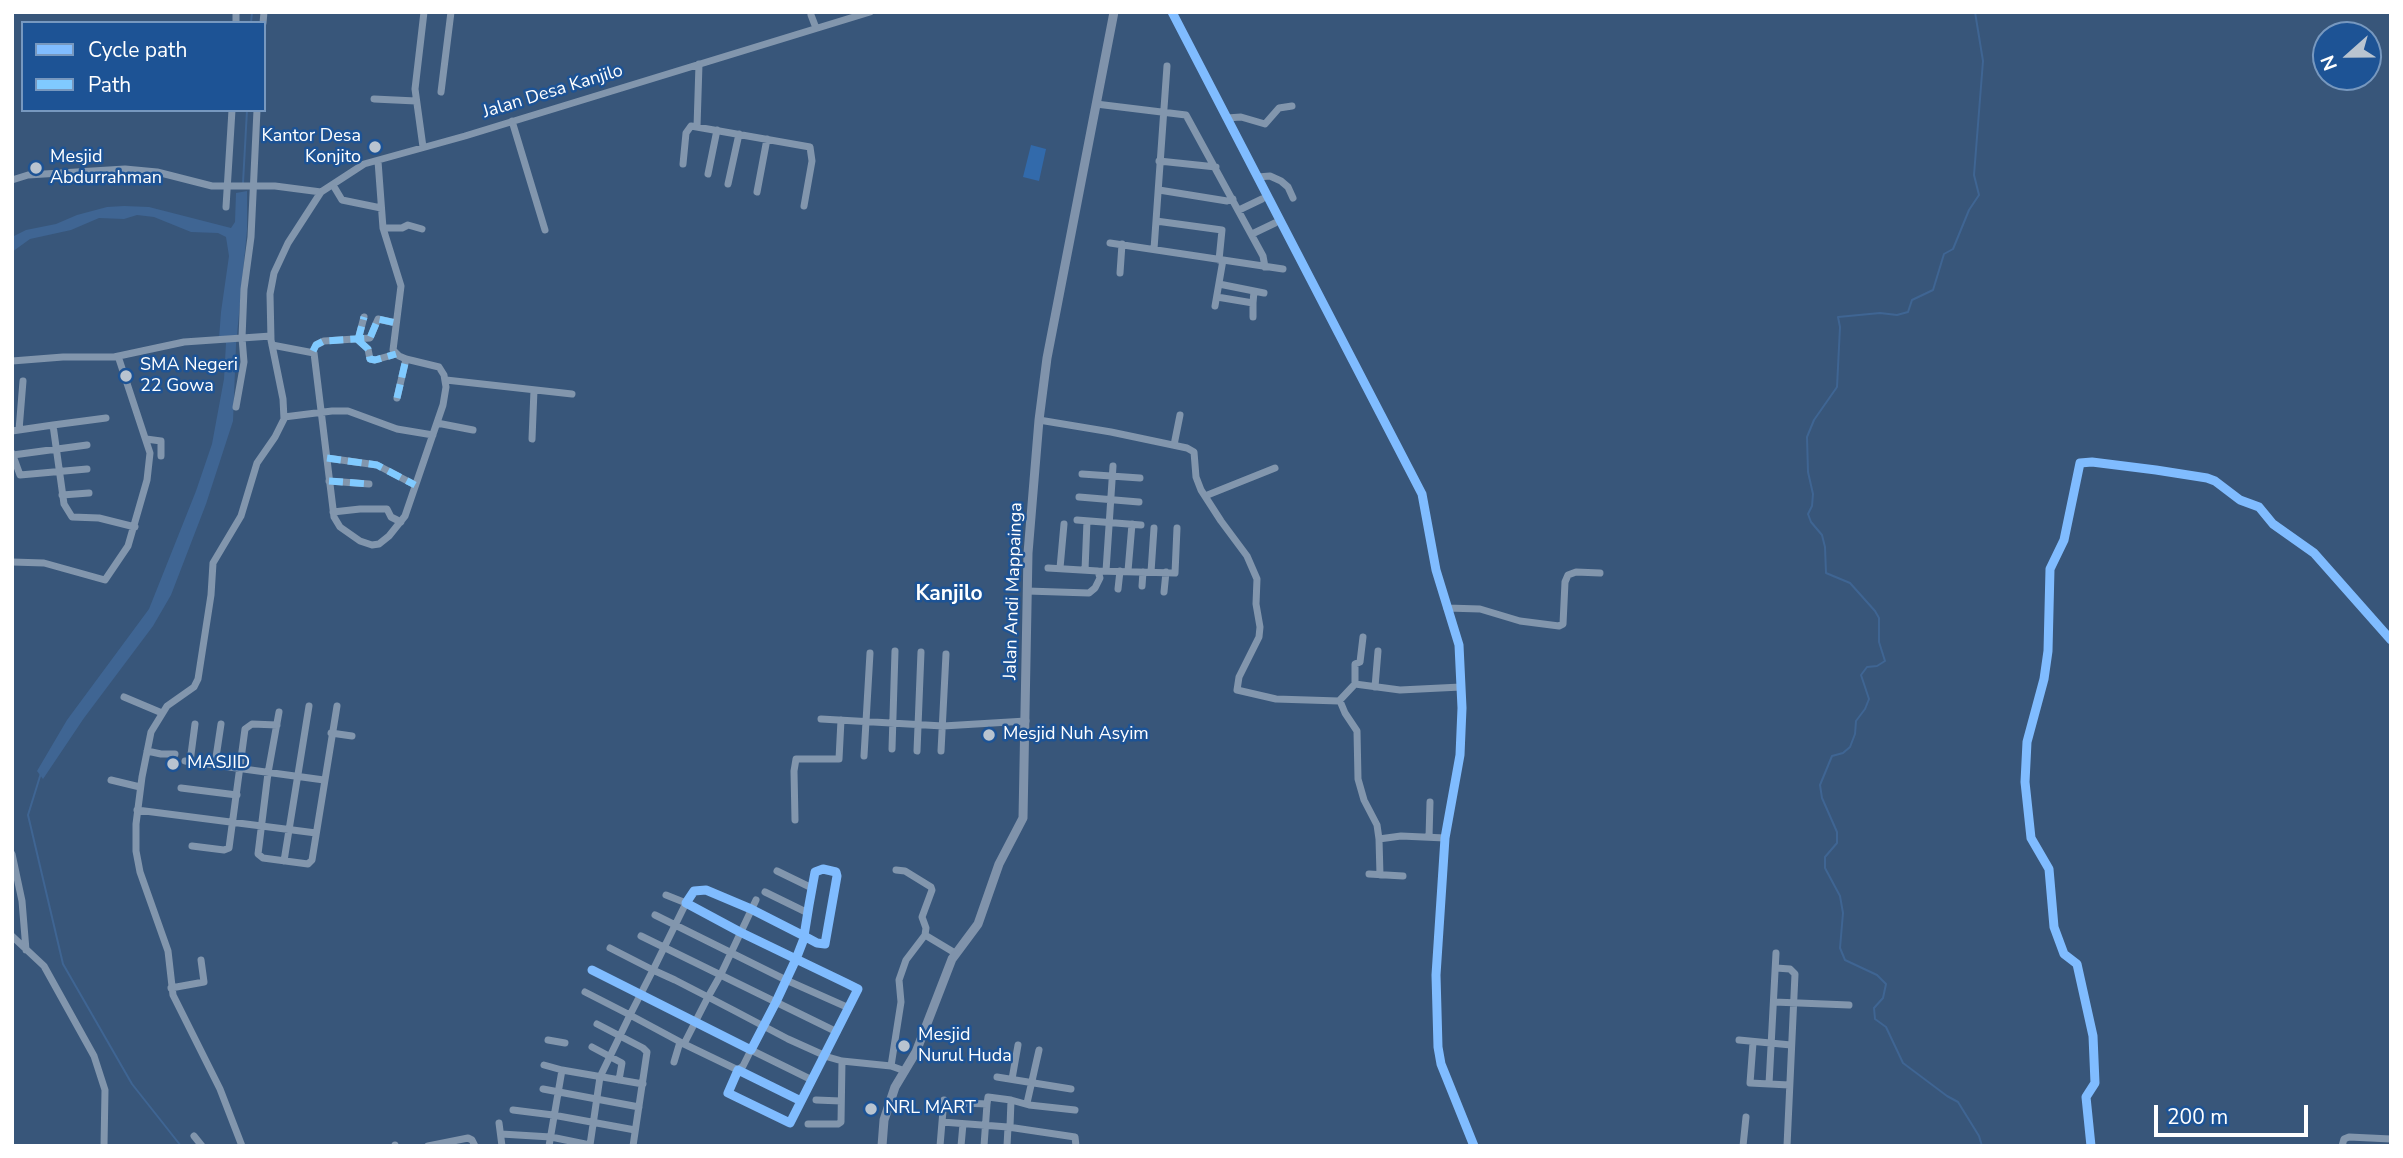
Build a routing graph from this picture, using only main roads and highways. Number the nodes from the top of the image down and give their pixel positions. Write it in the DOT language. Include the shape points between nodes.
graph roads {
  1 [pos="1114,12"];
  2 [pos="882,1146"];
  1 -- 2 [label="main road, Jalan Andi Mappainga" via="1049,346 1039,420 1027,591 1023,817 999,864 978,924 955,953 916,1052 895,1087 884,1120"];
}
